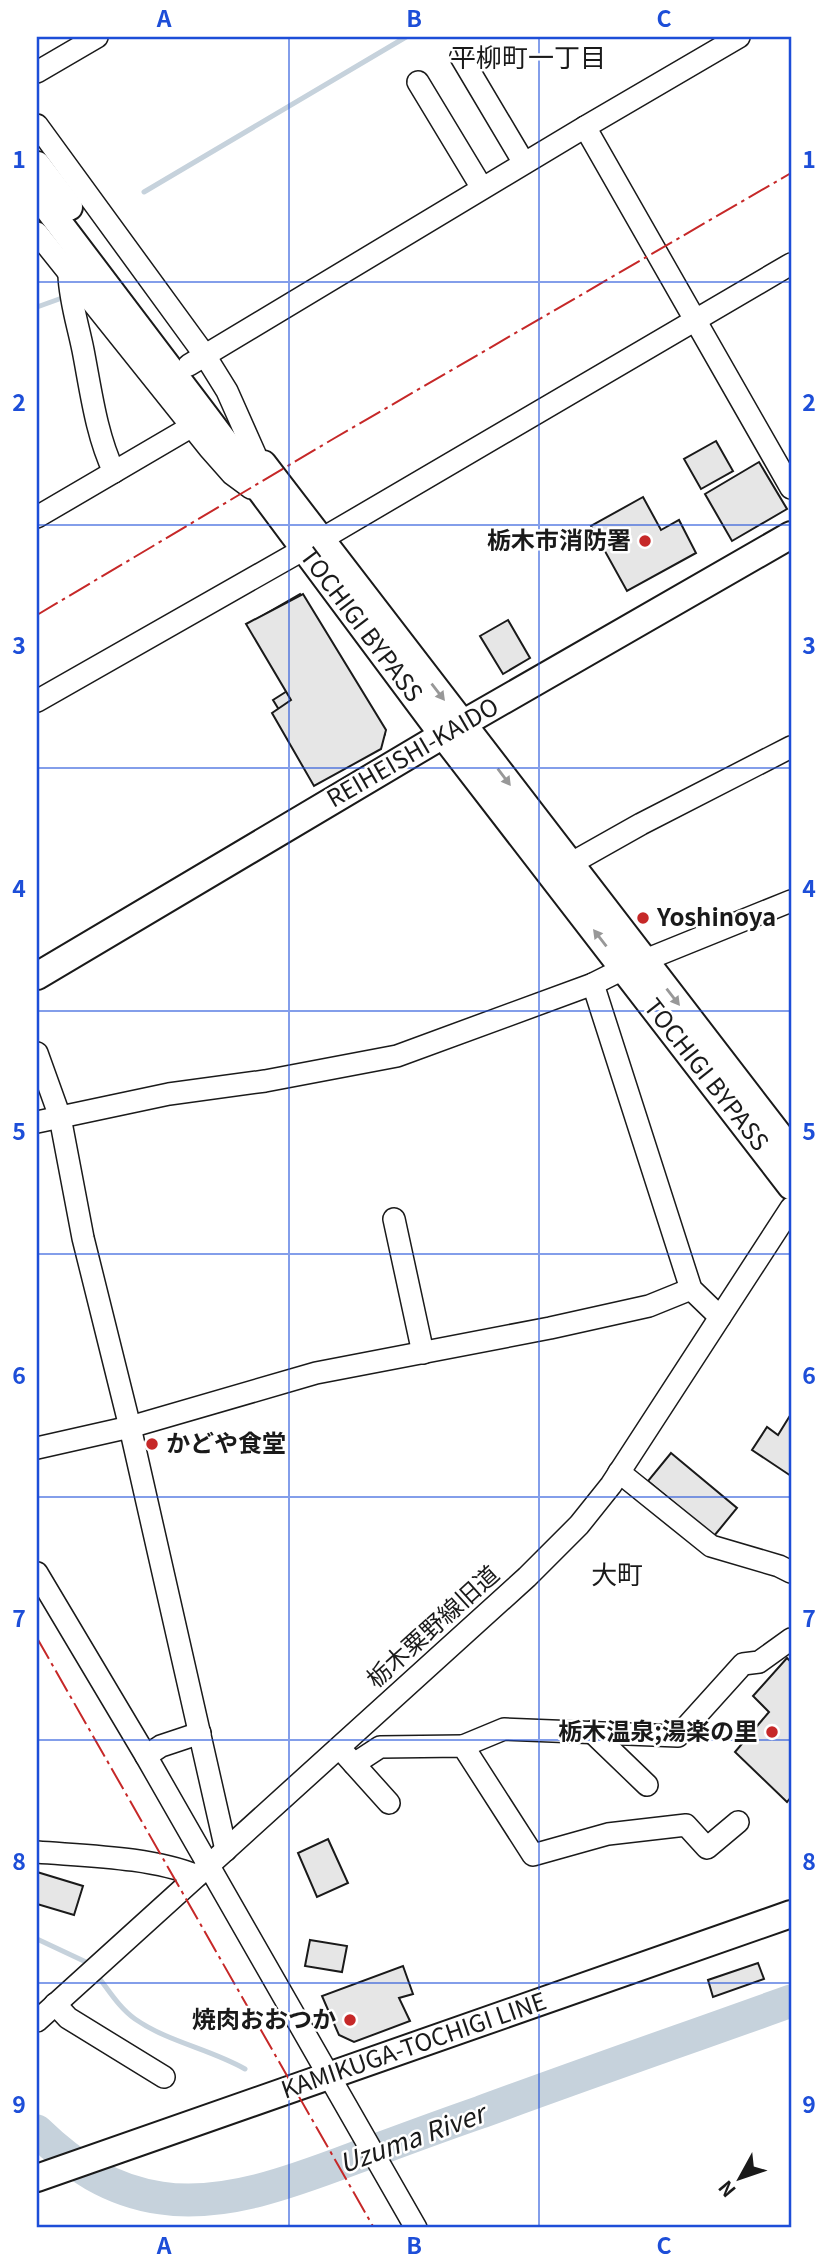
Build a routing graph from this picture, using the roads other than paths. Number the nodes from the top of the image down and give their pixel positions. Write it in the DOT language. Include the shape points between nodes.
graph roads {
  1 [pos="97,37"];
  2 [pos="739,37"];
  3 [pos="461,57"];
  4 [pos="37,72"];
  5 [pos="418,82"];
  6 [pos="37,125"];
  7 [pos="584,127"];
  8 [pos="524,163"];
  9 [pos="37,165"];
  10 [pos="482,188"];
  11 [pos="37,194"];
  12 [pos="37,233"];
  13 [pos="791,264"];
  14 [pos="69,275"];
  15 [pos="695,320"];
  16 [pos="196,359"];
  17 [pos="199,422"];
  18 [pos="114,472"];
  19 [pos="791,488"];
  20 [pos="37,517"];
  21 [pos="791,535"];
  22 [pos="312,544"];
  23 [pos="37,701"];
  24 [pos="453,729"];
  25 [pos="791,747"];
  26 [pos="570,864"];
  27 [pos="791,901"];
  28 [pos="634,964"];
  29 [pos="37,976"];
  30 [pos="593,984"];
  31 [pos="37,1053"];
  32 [pos="60,1117"];
  33 [pos="37,1122"];
  34 [pos="791,1151"];
  35 [pos="791,1186"];
  36 [pos="791,1208"];
  37 [pos="394,1219"];
  38 [pos="691,1289"];
  39 [pos="720,1317"];
  40 [pos="423,1353"];
  41 [pos="130,1427"];
  42 [pos="37,1448"];
  43 [pos="619,1472"];
  44 [pos="791,1572"];
  45 [pos="37,1573"];
  46 [pos="791,1639"];
  47 [pos="592,1732"];
  48 [pos="200,1733"];
  49 [pos="463,1746"];
  50 [pos="339,1748"];
  51 [pos="146,1756"];
  52 [pos="355,1765"];
  53 [pos="646,1785"];
  54 [pos="389,1803"];
  55 [pos="738,1822"];
  56 [pos="226,1850"];
  57 [pos="37,1852"];
  58 [pos="203,1871"];
  59 [pos="791,1914"];
  60 [pos="55,2004"];
  61 [pos="37,2021"];
  62 [pos="328,2076"];
  63 [pos="164,2077"];
  64 [pos="39,2177"];
  65 [pos="416,2228"];
  1 -- 4 [label="street"];
  2 -- 7 [label="street"];
  3 -- 8 [label="street"];
  5 -- 10 [label="street"];
  6 -- 16 [label="street" via="149,279"];
  7 -- 8 [label="street"];
  7 -- 15 [label="street"];
  8 -- 10 [label="street"];
  9 -- 16 [label="main road, TOCHIGI BYPASS"];
  10 -- 16 [label="street"];
  11 -- 17 [label="main road, TOCHIGI BYPASS"];
  12 -- 14 [label="street"];
  13 -- 15 [label="street"];
  14 -- 17 [label="street"];
  14 -- 18 [label="street" via="99,434"];
  15 -- 19 [label="street"];
  15 -- 22 [label="street"];
  16 -- 22 [label="main road, TOCHIGI BYPASS"];
  17 -- 18 [label="street"];
  17 -- 22 [label="main road, TOCHIGI BYPASS"];
  18 -- 20 [label="street"];
  21 -- 24 [label="main road, REIHEISHI-KAIDO"];
  22 -- 23 [label="street"];
  22 -- 24 [label="main road, TOCHIGI BYPASS"];
  24 -- 26 [label="main road, TOCHIGI BYPASS, one-way"];
  28 -- 24 [label="main road, TOCHIGI BYPASS, one-way"];
  24 -- 29 [label="main road, REIHEISHI-KAIDO"];
  25 -- 26 [label="street"];
  26 -- 28 [label="main road, TOCHIGI BYPASS"];
  27 -- 28 [label="street"];
  28 -- 30 [label="street"];
  28 -- 34 [label="main road, TOCHIGI BYPASS, one-way"];
  28 -- 35 [label="main road, TOCHIGI BYPASS"];
  30 -- 32 [label="street" via="397,1056"];
  30 -- 38 [label="street"];
  31 -- 32 [label="street"];
  32 -- 33 [label="street"];
  32 -- 41 [label="street" via="83,1238"];
  36 -- 39 [label="street, 栃木粟野線旧道"];
  37 -- 40 [label="street"];
  38 -- 39 [label="street"];
  38 -- 40 [label="street" via="649,1306"];
  39 -- 43 [label="street, 栃木粟野線旧道"];
  40 -- 41 [label="street" via="316,1373"];
  41 -- 42 [label="street"];
  41 -- 48 [label="street"];
  43 -- 44 [label="street" via="711,1546"];
  43 -- 50 [label="street, 栃木粟野線旧道" via="579,1525 527,1577"];
  45 -- 51 [label="street"];
  46 -- 47 [label="street" via="759,1662 743,1664 678,1736"];
  47 -- 49 [label="street" via="504,1729"];
  47 -- 53 [label="street"];
  48 -- 51 [label="street"];
  48 -- 56 [label="street"];
  49 -- 52 [label="street" via="380,1747"];
  49 -- 55 [label="street" via="533,1854 608,1834 686,1825 706,1848"];
  50 -- 52 [label="street"];
  50 -- 56 [label="street, 栃木粟野線旧道"];
  51 -- 58 [label="street"];
  52 -- 54 [label="street"];
  56 -- 58 [label="street, 栃木粟野線旧道"];
  57 -- 58 [label="street"];
  58 -- 60 [label="street, 栃木粟野線旧道"];
  58 -- 62 [label="street"];
  59 -- 62 [label="main road, KAMIKUGA-TOCHIGI LINE"];
  60 -- 61 [label="street, 栃木粟野線旧道"];
  60 -- 63 [label="street" via="68,2018"];
  62 -- 64 [label="main road, KAMIKUGA-TOCHIGI LINE"];
  62 -- 65 [label="street"];
}
